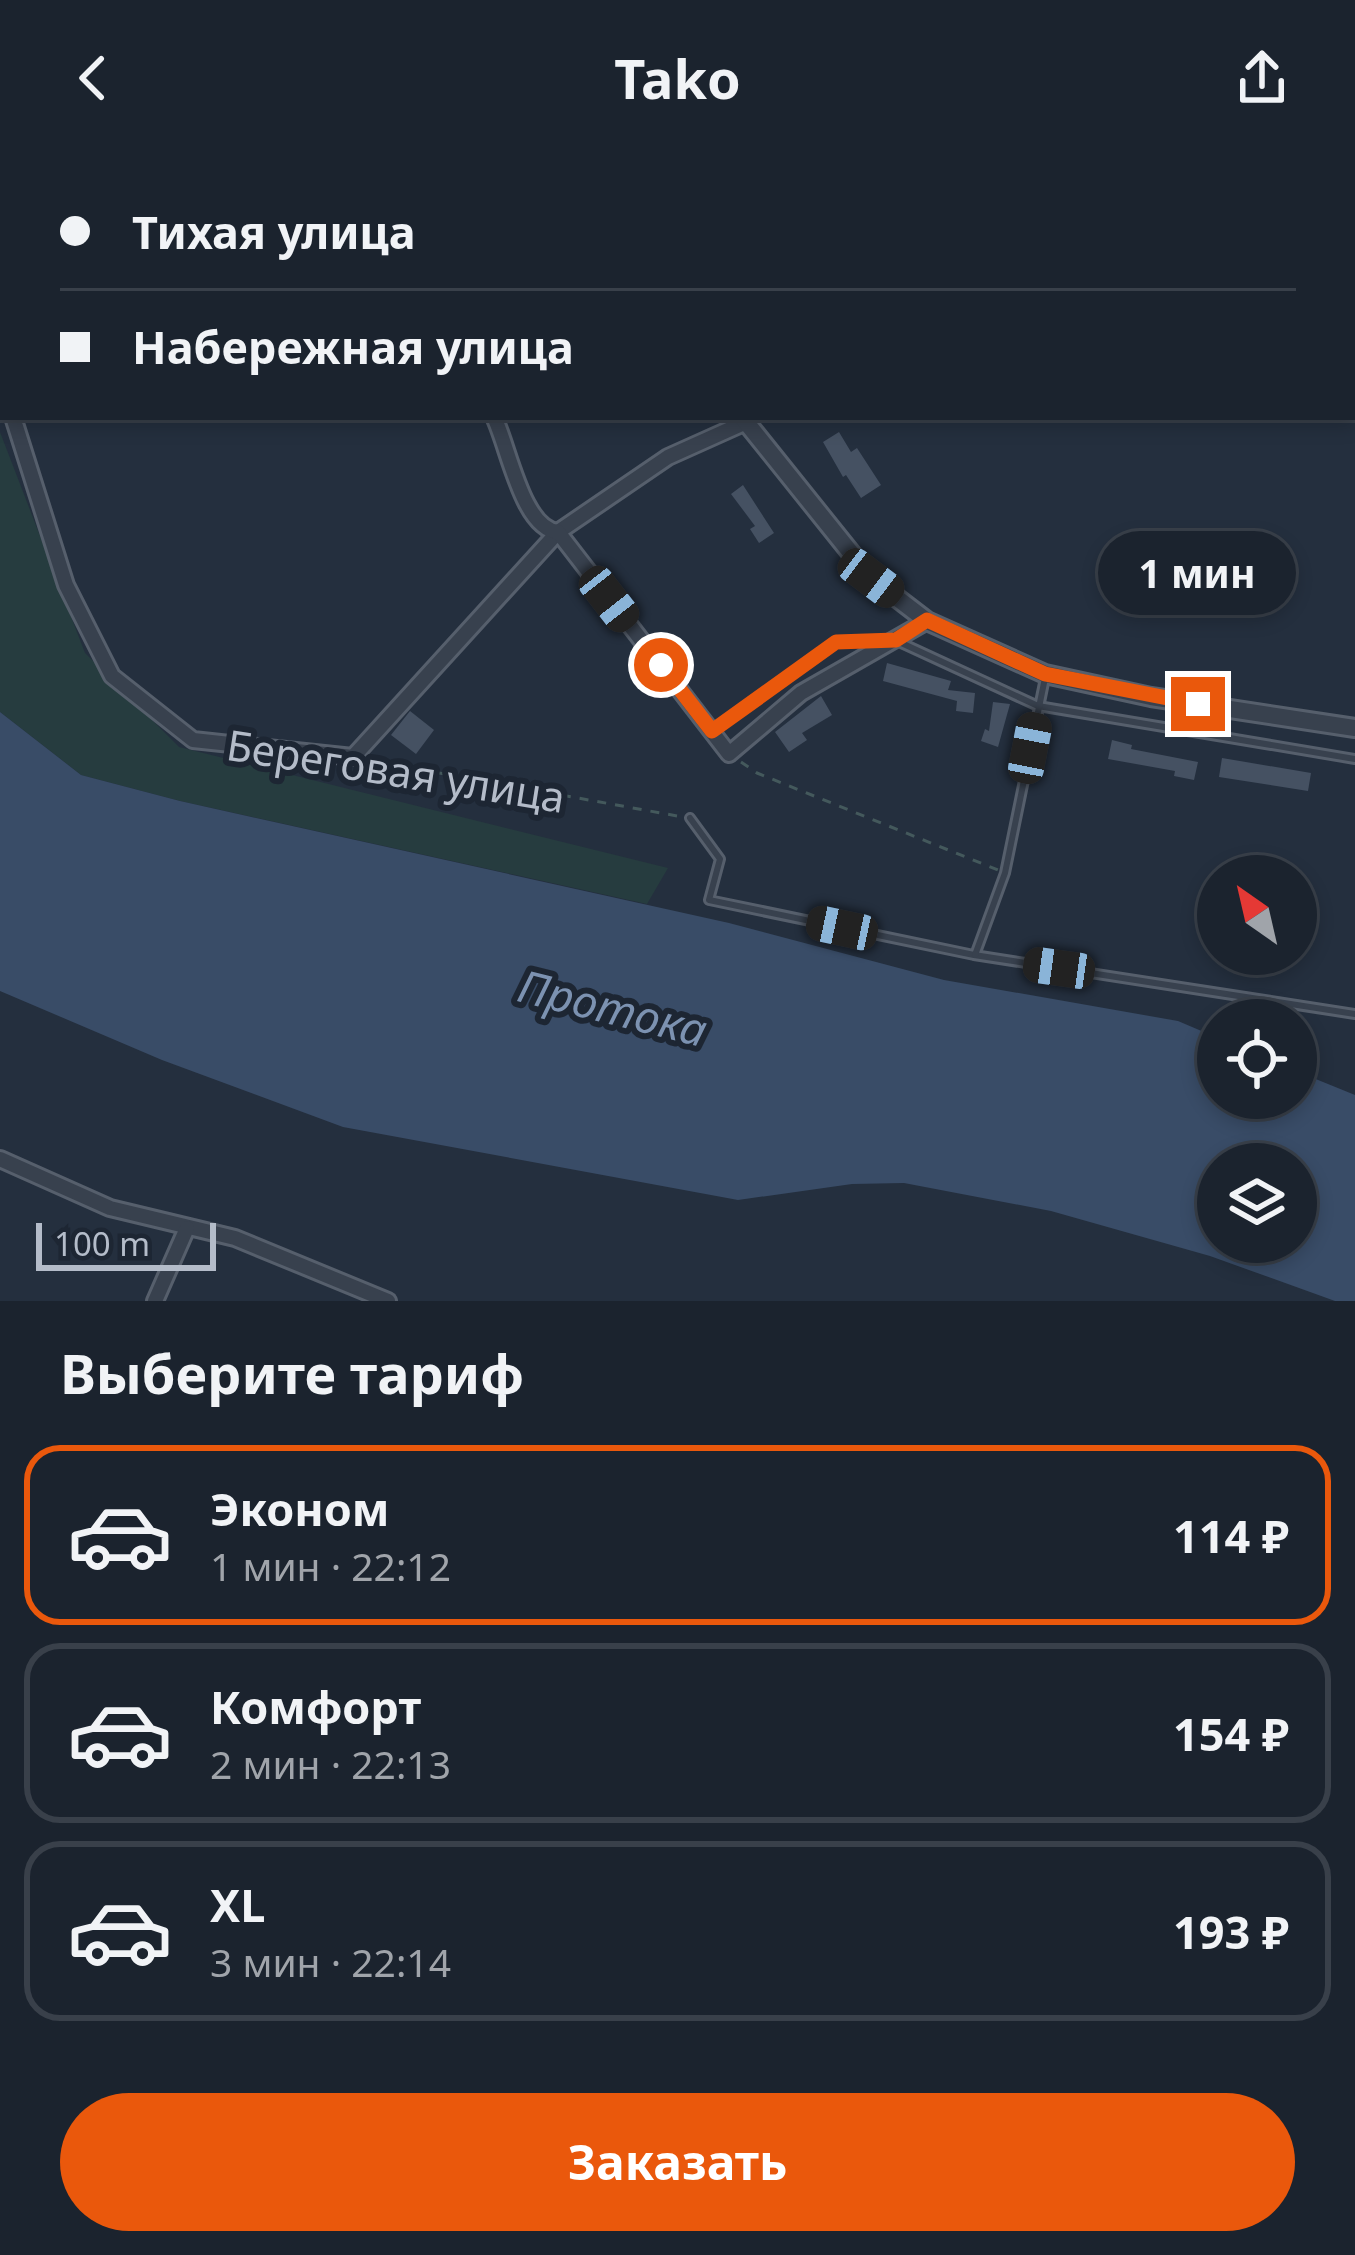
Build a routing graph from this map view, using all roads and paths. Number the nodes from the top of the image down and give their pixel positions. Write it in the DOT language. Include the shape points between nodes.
graph roads {
  1 [pos="14,420"];
  2 [pos="495,420"];
  3 [pos="742,420"];
  4 [pos="745,420"];
  5 [pos="558,532"];
  6 [pos="927,620"];
  7 [pos="896,640"];
  8 [pos="1045,674"];
  9 [pos="1038,706"];
  10 [pos="1293,719"];
  11 [pos="1355,728"];
  12 [pos="712,731"];
  13 [pos="1288,746"];
  14 [pos="729,754"];
  15 [pos="353,757"];
  16 [pos="1355,759"];
  17 [pos="690,818"];
  18 [pos="1005,873"];
  19 [pos="974,956"];
  20 [pos="1355,1014"];
  21 [pos="0,1159"];
  22 [pos="187,1228"];
  23 [pos="155,1301"];
  24 [pos="388,1301"];
  1 -- 15 [label="street, Береговая улица" via="66,585 112,676 193,740"];
  2 -- 5 [label="street" via="532,518"];
  3 -- 5 [label="street" via="668,457"];
  4 -- 6 [label="street" via="871,578"];
  5 -- 12 [label="street"];
  5 -- 15 [label="street"];
  6 -- 7 [label="street"];
  6 -- 8 [label="street"];
  7 -- 9 [label="lane"];
  7 -- 12 [label="lane" via="836,642"];
  7 -- 14 [label="street" via="801,693"];
  8 -- 9 [label="lane"];
  8 -- 10 [label="street"];
  9 -- 13 [label="lane"];
  9 -- 18 [label="lane"];
  10 -- 11 [label="street"];
  10 -- 13 [label="lane"];
  12 -- 14 [label="street"];
  13 -- 16 [label="lane"];
  14 -- 18 [label="path" via="757,773"];
  15 -- 17 [label="path, Береговая улица"];
  17 -- 19 [label="lane" via="720,859 709,900"];
  18 -- 19 [label="lane"];
  19 -- 20 [label="lane"];
  21 -- 22 [label="street" via="110,1208"];
  22 -- 23 [label="street"];
  22 -- 24 [label="street" via="235,1238"];
}
